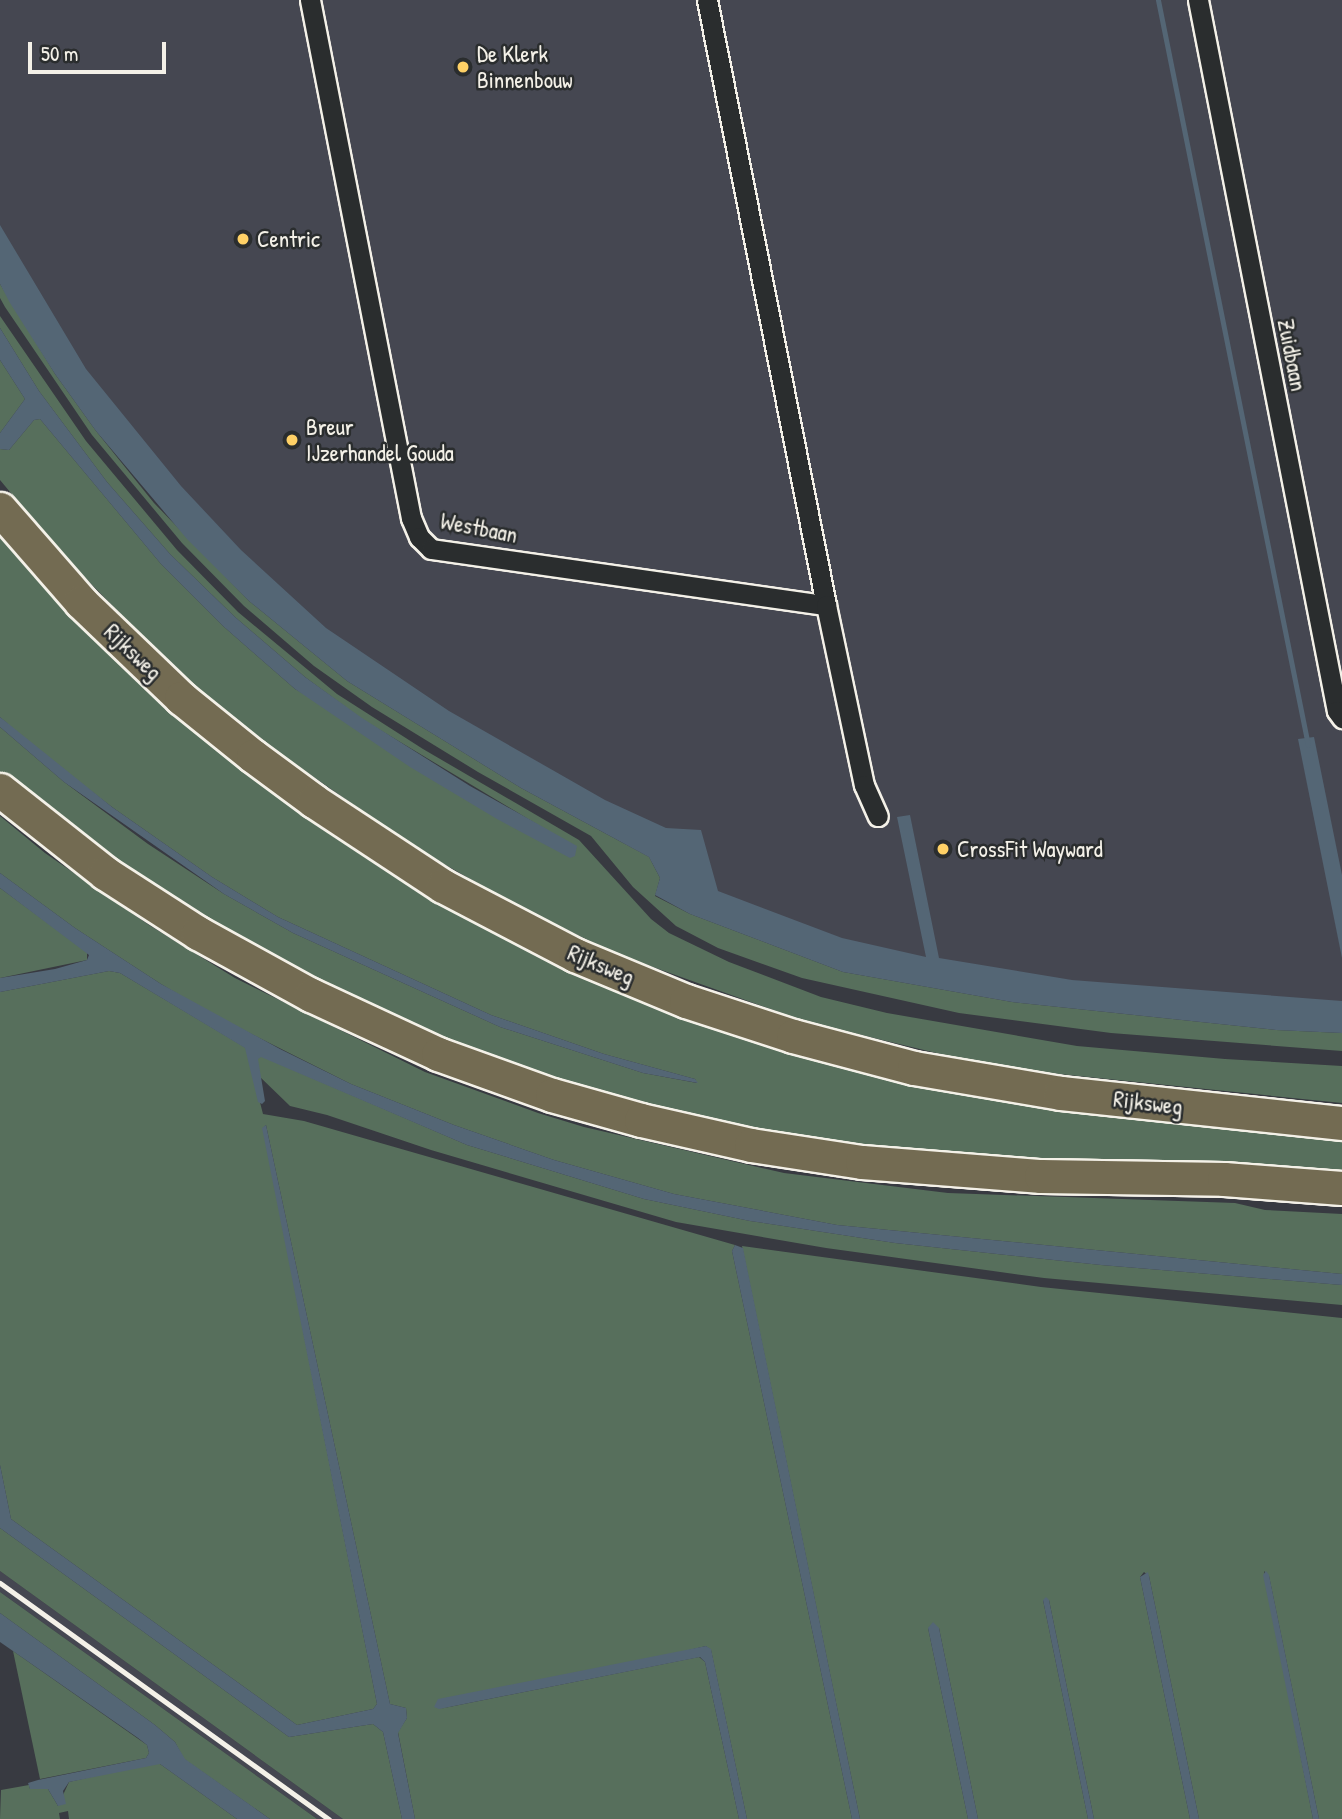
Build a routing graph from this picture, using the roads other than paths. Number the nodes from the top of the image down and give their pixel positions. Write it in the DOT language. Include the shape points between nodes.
graph roads {
  1 [pos="310,0"];
  2 [pos="707,0"];
  3 [pos="1198,0"];
  4 [pos="0,509"];
  5 [pos="825,606"];
  6 [pos="1342,718"];
  7 [pos="0,790"];
  8 [pos="878,816"];
  9 [pos="1342,1123"];
  10 [pos="1342,1188"];
  1 -- 5 [label="street, Westbaan" via="411,518 419,537 431,549"];
  2 -- 5 [label="street"];
  3 -- 6 [label="street, Zuidbaan" via="1334,698"];
  4 -- 9 [label="highway, Rijksweg" via="81,602 181,698 253,756 314,802 443,886 575,955 686,1001 914,1068 1061,1093"];
  5 -- 8 [label="street" via="864,785"];
  7 -- 10 [label="highway" via="105,873 198,933 311,995 438,1054 597,1109 751,1145 862,1163 1041,1176 1224,1179"];
}
